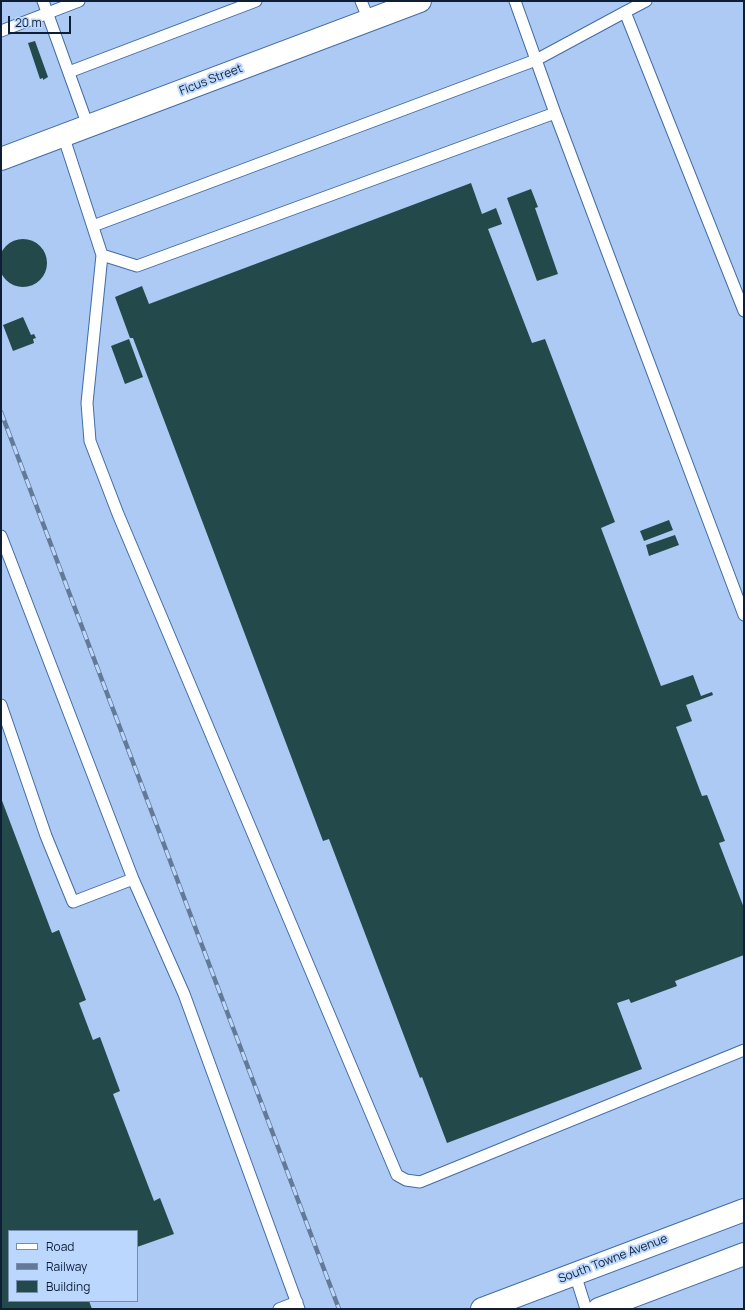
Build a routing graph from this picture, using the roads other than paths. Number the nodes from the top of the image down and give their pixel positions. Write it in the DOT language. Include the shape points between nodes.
graph roads {
  1 [pos="43,1"];
  2 [pos="79,1"];
  3 [pos="256,1"];
  4 [pos="420,1"];
  5 [pos="515,1"];
  6 [pos="646,1"];
  7 [pos="365,11"];
  8 [pos="625,12"];
  9 [pos="47,13"];
  10 [pos="1,31"];
  11 [pos="536,60"];
  12 [pos="69,72"];
  13 [pos="555,113"];
  14 [pos="88,126"];
  15 [pos="63,135"];
  16 [pos="1,159"];
  17 [pos="92,226"];
  18 [pos="102,255"];
  19 [pos="744,311"];
  20 [pos="1,536"];
  21 [pos="744,615"];
  22 [pos="1,705"];
  23 [pos="133,878"];
  24 [pos="744,1050"];
  25 [pos="744,1210"];
  26 [pos="744,1254"];
  27 [pos="575,1274"];
  28 [pos="298,1305"];
  29 [pos="279,1309"];
  30 [pos="482,1309"];
  31 [pos="586,1309"];
  32 [pos="599,1309"];
  1 -- 9 [label="lane"];
  2 -- 9 [label="lane"];
  3 -- 12 [label="lane"];
  4 -- 7 [label="street, Ficus Street"];
  5 -- 11 [label="lane"];
  6 -- 8 [label="lane"];
  7 -- 14 [label="street, Ficus Street"];
  8 -- 11 [label="lane"];
  8 -- 19 [label="lane"];
  9 -- 10 [label="lane"];
  9 -- 12 [label="lane"];
  11 -- 13 [label="lane"];
  11 -- 17 [label="lane"];
  12 -- 14 [label="lane"];
  13 -- 18 [label="lane" via="136,266"];
  13 -- 21 [label="lane"];
  14 -- 15 [label="street, Ficus Street"];
  15 -- 16 [label="street, Ficus Street"];
  15 -- 17 [label="lane"];
  17 -- 18 [label="lane"];
  18 -- 24 [label="lane" via="87,403 90,441 121,521 397,1175 406,1180 420,1182"];
  20 -- 23 [label="lane"];
  22 -- 23 [label="lane" via="46,836 73,902"];
  23 -- 28 [label="lane" via="184,994"];
  25 -- 27 [label="street, South Towne Avenue"];
  26 -- 32 [label="street"];
  27 -- 30 [label="street, South Towne Avenue"];
  27 -- 31 [label="lane"];
  28 -- 29 [label="lane"];
}
